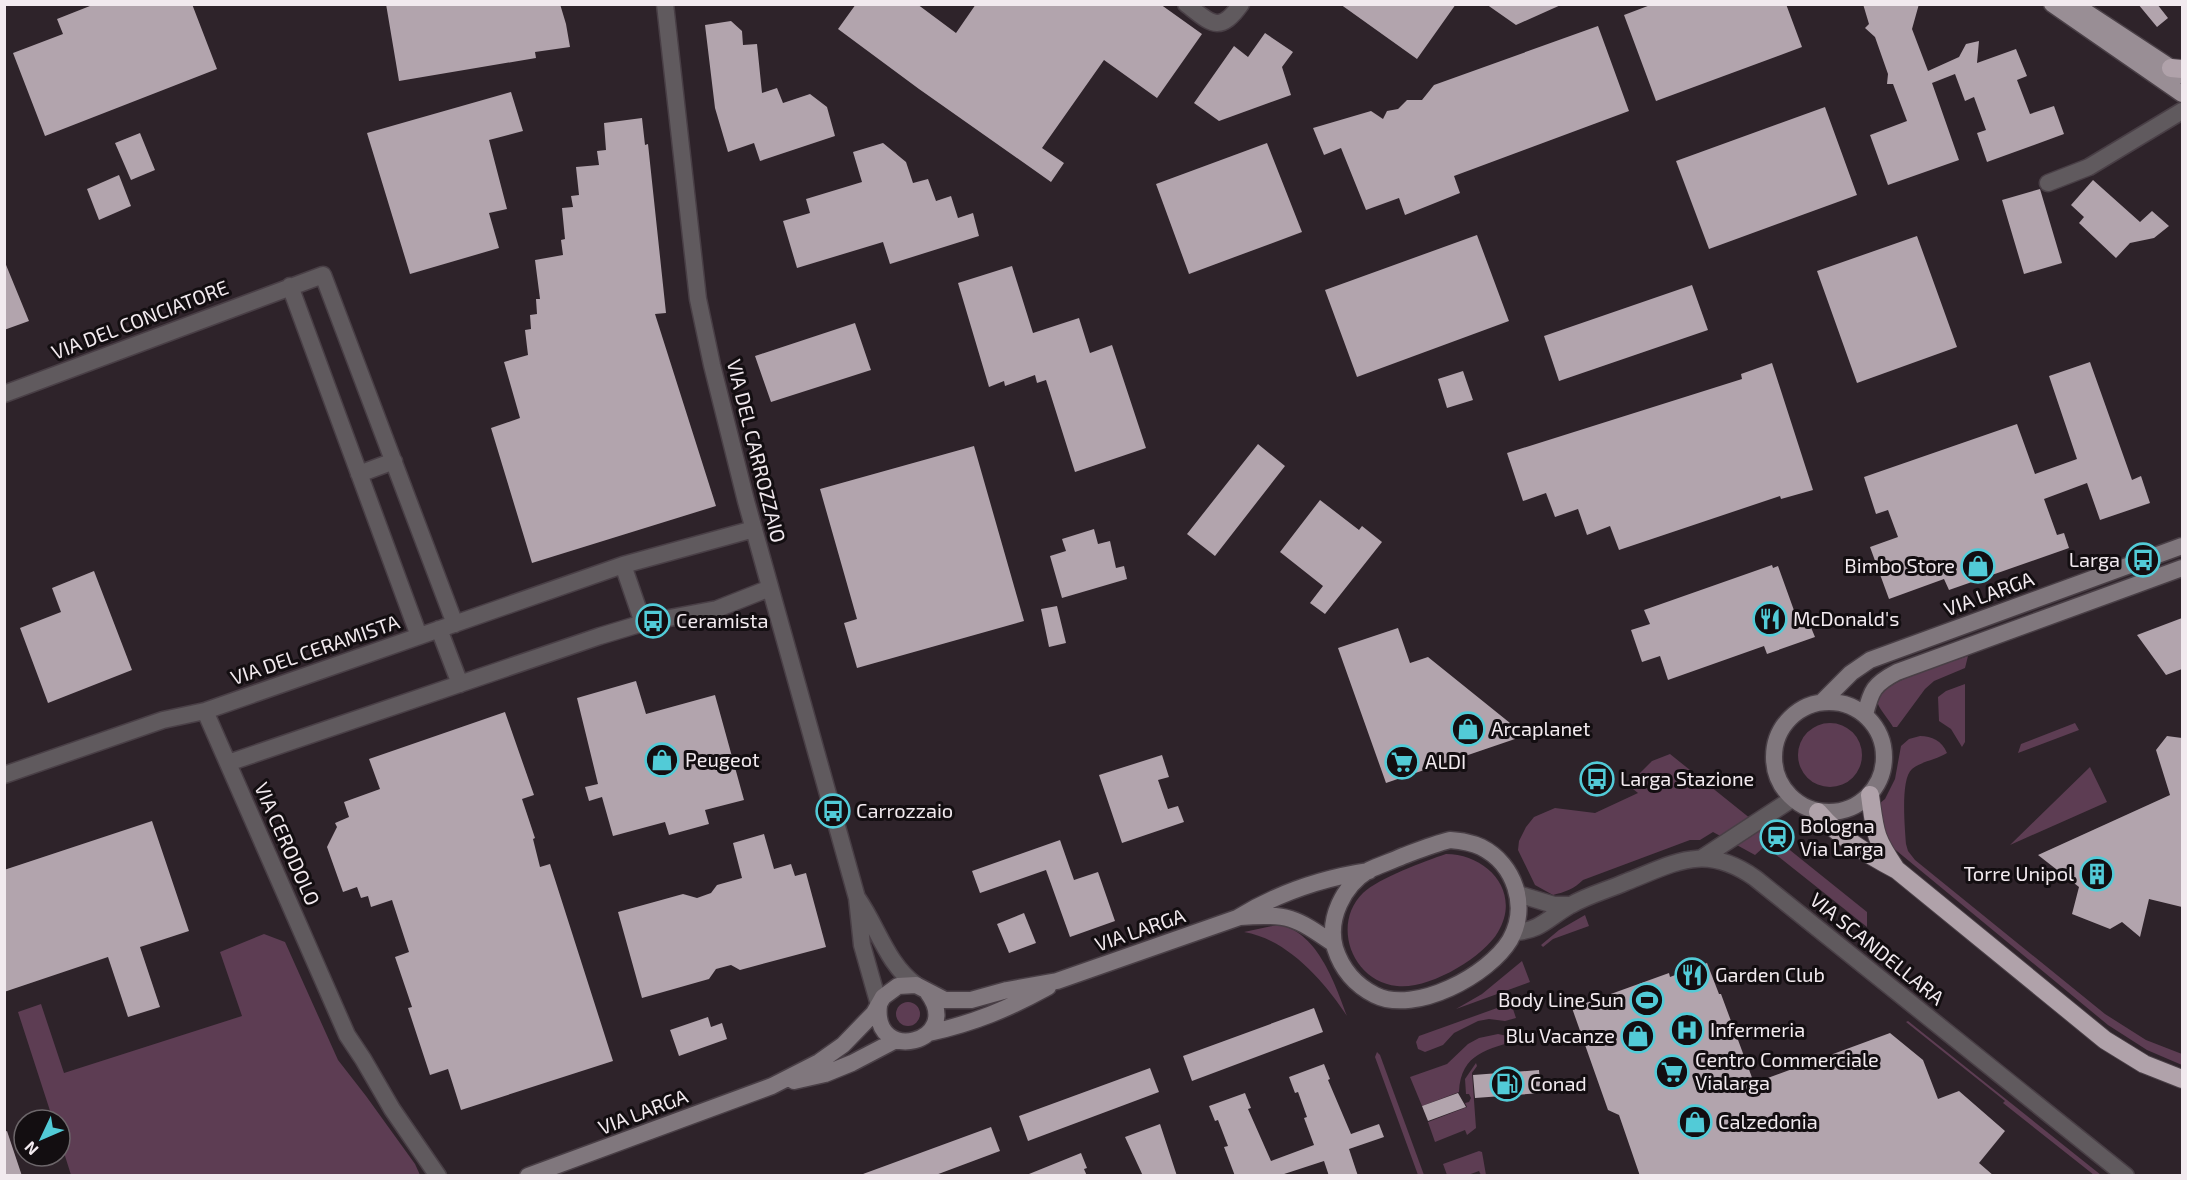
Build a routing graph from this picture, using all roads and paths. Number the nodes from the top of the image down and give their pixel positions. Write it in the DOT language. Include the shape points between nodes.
graph roads {
  1 [pos="664,4"];
  2 [pos="1186,4"];
  3 [pos="1241,4"];
  4 [pos="2052,4"];
  5 [pos="2074,4"];
  6 [pos="2179,71"];
  7 [pos="2182,94"];
  8 [pos="2182,111"];
  9 [pos="2048,183"];
  10 [pos="290,286"];
  11 [pos="4,394"];
  12 [pos="394,461"];
  13 [pos="359,474"];
  14 [pos="754,529"];
  15 [pos="2182,546"];
  16 [pos="623,565"];
  17 [pos="2182,568"];
  18 [pos="770,588"];
  19 [pos="643,623"];
  20 [pos="447,626"];
  21 [pos="419,636"];
  22 [pos="460,684"];
  23 [pos="1822,702"];
  24 [pos="205,711"];
  25 [pos="1865,715"];
  26 [pos="228,763"];
  27 [pos="4,775"];
  28 [pos="1870,795"];
  29 [pos="1792,799"];
  30 [pos="1818,812"];
  31 [pos="1702,858"];
  32 [pos="1897,870"];
  33 [pos="1369,871"];
  34 [pos="1518,894"];
  35 [pos="858,898"];
  36 [pos="1571,904"];
  37 [pos="1237,918"];
  38 [pos="1514,932"];
  39 [pos="1334,944"];
  40 [pos="1057,981"];
  41 [pos="922,989"];
  42 [pos="879,1005"];
  43 [pos="929,1033"];
  44 [pos="896,1040"];
  45 [pos="2182,1079"];
  46 [pos="772,1086"];
  47 [pos="438,1176"];
  48 [pos="528,1176"];
  49 [pos="2126,1176"];
  1 -- 14 [label="street, VIA DEL CARROZZAIO" via="698,299"];
  2 -- 3 [label="street" via="1211,22 1225,23"];
  4 -- 7 [label="main road"];
  5 -- 6 [label="main road"];
  8 -- 9 [label="street" via="2089,167"];
  10 -- 11 [label="street, VIA DEL CONCIATORE"];
  10 -- 12 [label="street, VIA DEL CONCIATORE" via="323,275"];
  10 -- 13 [label="street"];
  12 -- 13 [label="street"];
  12 -- 20 [label="street"];
  13 -- 21 [label="street"];
  14 -- 16 [label="street, VIA DEL CERAMISTA"];
  14 -- 18 [label="street, VIA DEL CARROZZAIO"];
  15 -- 23 [label="main road, VIA LARGA" via="1870,660"];
  16 -- 19 [label="street"];
  16 -- 20 [label="street, VIA DEL CERAMISTA"];
  17 -- 25 [label="main road" via="1897,672 1874,687"];
  18 -- 19 [label="street" via="717,609"];
  18 -- 35 [label="street, VIA DEL CARROZZAIO"];
  19 -- 22 [label="street"];
  20 -- 21 [label="street, VIA DEL CERAMISTA"];
  20 -- 22 [label="street"];
  21 -- 24 [label="street, VIA DEL CERAMISTA"];
  22 -- 26 [label="street"];
  23 -- 25 [label="main road" via="1845,704"];
  23 -- 29 [label="main road" via="1793,715 1777,738 1774,767"];
  24 -- 26 [label="street, VIA CERODOLO"];
  24 -- 27 [label="street" via="163,720"];
  25 -- 28 [label="main road" via="1880,734 1885,759 1878,784"];
  26 -- 47 [label="street, VIA CERODOLO" via="347,1035"];
  28 -- 30 [label="main road" via="1846,810"];
  28 -- 32 [label="highway" via="1874,832"];
  29 -- 30 [label="main road"];
  29 -- 31 [label="street"];
  30 -- 32 [label="highway" via="1832,829"];
  31 -- 36 [label="street, VIA SCANDELLARA" via="1673,864"];
  31 -- 49 [label="street, VIA SCANDELLARA" via="1733,864 1755,878"];
  32 -- 45 [label="highway" via="2105,1040 2144,1064"];
  33 -- 34 [label="main road" via="1442,842 1466,842 1487,850 1503,863"];
  33 -- 37 [label="main road, VIA LARGA" via="1335,876 1287,893"];
  33 -- 39 [label="main road" via="1348,890 1338,906"];
  34 -- 36 [label="street, VIA SCANDELLARA" via="1554,904"];
  34 -- 38 [label="main road"];
  35 -- 41 [label="street, VIA DEL CARROZZAIO" via="897,967"];
  35 -- 42 [label="street, VIA DEL CARROZZAIO" via="862,945"];
  36 -- 38 [label="street, VIA SCANDELLARA" via="1532,930"];
  37 -- 39 [label="main road, VIA LARGA" via="1285,916"];
  37 -- 40 [label="main road, VIA LARGA"];
  38 -- 39 [label="main road" via="1503,950 1469,978 1407,1001 1379,997 1356,983 1342,966"];
  40 -- 41 [label="main road, VIA LARGA" via="971,1000 945,1000"];
  40 -- 43 [label="main road, VIA LARGA" via="984,1018"];
  41 -- 42 [label="main road, VIA LARGA" via="907,984 890,990"];
  41 -- 43 [label="main road" via="933,1000 936,1017"];
  42 -- 44 [label="main road" via="883,1029"];
  42 -- 46 [label="main road, VIA LARGA" via="843,1045"];
  43 -- 44 [label="main road, VIA LARGA" via="910,1042"];
  44 -- 46 [label="main road, VIA LARGA" via="825,1074"];
  46 -- 48 [label="main road, VIA LARGA"];
}
